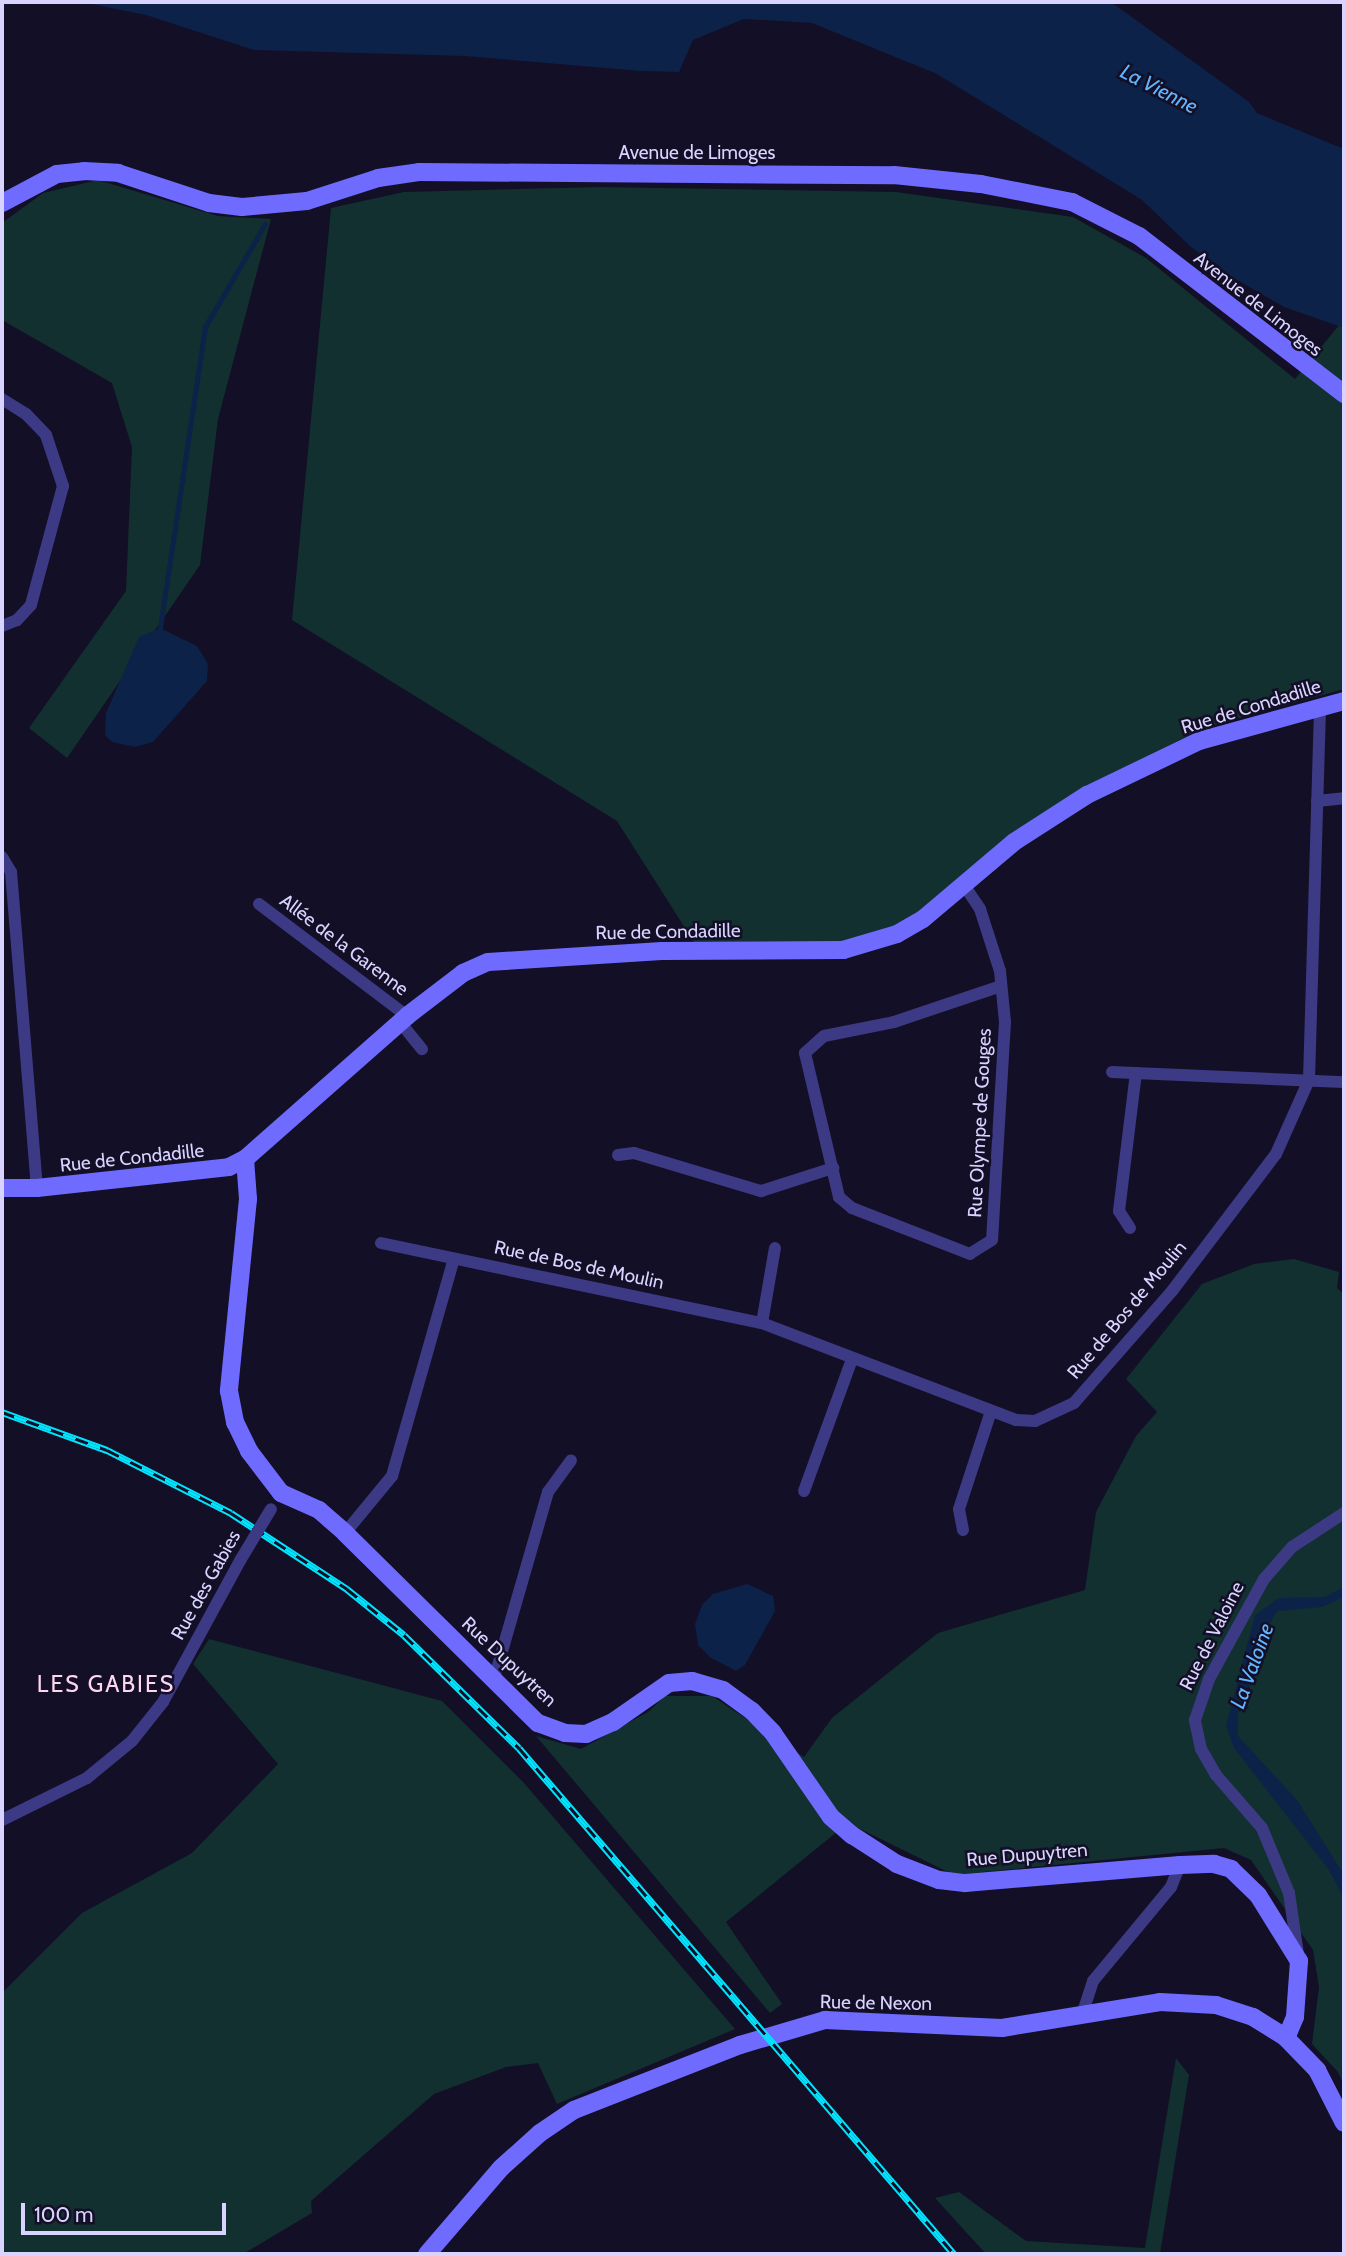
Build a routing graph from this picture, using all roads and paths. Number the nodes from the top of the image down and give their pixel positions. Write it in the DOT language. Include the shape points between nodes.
graph roads {
  1 [pos="2,203"];
  2 [pos="1344,394"];
  3 [pos="2,399"];
  4 [pos="2,626"];
  5 [pos="1344,701"];
  6 [pos="1320,707"];
  7 [pos="1344,798"];
  8 [pos="1317,801"];
  9 [pos="2,857"];
  10 [pos="964,885"];
  11 [pos="259,904"];
  12 [pos="8,915"];
  13 [pos="1001,986"];
  14 [pos="403,1019"];
  15 [pos="422,1049"];
  16 [pos="1112,1072"];
  17 [pos="1136,1073"];
  18 [pos="1309,1080"];
  19 [pos="1344,1082"];
  20 [pos="618,1155"];
  21 [pos="245,1159"];
  22 [pos="833,1168"];
  23 [pos="2,1188"];
  24 [pos="37,1188"];
  25 [pos="1130,1228"];
  26 [pos="381,1243"];
  27 [pos="775,1248"];
  28 [pos="454,1259"];
  29 [pos="762,1324"];
  30 [pos="852,1359"];
  31 [pos="991,1411"];
  32 [pos="571,1460"];
  33 [pos="804,1491"];
  34 [pos="282,1493"];
  35 [pos="1344,1513"];
  36 [pos="963,1530"];
  37 [pos="345,1533"];
  38 [pos="494,1679"];
  39 [pos="2,1819"];
  40 [pos="1180,1865"];
  41 [pos="1299,1961"];
  42 [pos="1082,2015"];
  43 [pos="1286,2038"];
  44 [pos="1344,2123"];
  45 [pos="427,2254"];
  1 -- 2 [label="street, Avenue de Limoges" via="57,174 84,171 118,173 209,203 242,207 307,201 379,178 419,172 894,175 981,184 1072,202 1139,236"];
  3 -- 4 [label="street" via="26,414 46,435 63,486 31,606 17,620"];
  5 -- 6 [label="street, Rue de Condadille"];
  6 -- 8 [label="street, Rue de Bos de Moulin"];
  6 -- 10 [label="street, Rue de Condadille" via="1228,732 1147,764 1051,816"];
  7 -- 8 [label="street"];
  8 -- 18 [label="street, Rue de Bos de Moulin"];
  9 -- 12 [label="street" via="10,872"];
  10 -- 13 [label="street, Rue Olympe de Gouges" via="980,909"];
  10 -- 14 [label="street, Rue de Condadille" via="914,924 843,950 662,951 488,962 463,973"];
  11 -- 14 [label="street, Allée de la Garenne"];
  12 -- 24 [label="street"];
  13 -- 22 [label="street, Rue Olympe de Gouges" via="894,1022 824,1036 805,1053"];
  13 -- 22 [label="street, Rue Olympe de Gouges" via="1005,1022 992,1240 970,1254 852,1208 839,1197"];
  14 -- 15 [label="street, Allée de la Garenne"];
  14 -- 21 [label="street, Rue de Condadille"];
  16 -- 17 [label="street"];
  17 -- 18 [label="street"];
  17 -- 25 [label="street" via="1119,1211"];
  18 -- 19 [label="street"];
  18 -- 31 [label="street, Rue de Bos de Moulin" via="1276,1154 1172,1292 1074,1403 1035,1421"];
  20 -- 22 [label="street" via="634,1153 761,1191"];
  21 -- 24 [label="street, Rue de Condadille" via="211,1172"];
  21 -- 34 [label="street, Rue Dupuytren" via="248,1199 229,1391 235,1422 249,1451"];
  23 -- 24 [label="street, Rue de Condadille"];
  26 -- 28 [label="street, Rue de Bos de Moulin"];
  27 -- 29 [label="street"];
  28 -- 29 [label="street, Rue de Bos de Moulin"];
  28 -- 37 [label="street" via="392,1476"];
  29 -- 30 [label="street, Rue de Bos de Moulin"];
  30 -- 31 [label="street, Rue de Bos de Moulin"];
  30 -- 33 [label="street"];
  31 -- 36 [label="street" via="959,1509"];
  32 -- 38 [label="street" via="548,1492"];
  34 -- 37 [label="street, Rue Dupuytren" via="319,1510"];
  34 -- 39 [label="street, Rue des Gabies, bridge" via="163,1702 120,1754 76,1784"];
  35 -- 41 [label="street, Rue de Valoine" via="1292,1547 1264,1579 1209,1679 1195,1720 1201,1749 1211,1766 1262,1828 1289,1893"];
  37 -- 38 [label="street, Rue Dupuytren"];
  38 -- 40 [label="street, Rue Dupuytren" via="538,1723 565,1733 586,1734 612,1722 669,1683 692,1681 723,1690 774,1733 831,1817 897,1864 939,1880 965,1883"];
  40 -- 41 [label="street, Rue Dupuytren" via="1214,1864 1247,1881"];
  40 -- 42 [label="street" via="1171,1888 1093,1980"];
  41 -- 43 [label="street, Rue de Valoine" via="1295,2017"];
  42 -- 43 [label="street, Rue de Nexon" via="1160,2002 1206,2004 1253,2017"];
  42 -- 45 [label="street, Rue de Nexon" via="1002,2028 825,2021 740,2045 575,2110 540,2133 501,2168"];
  43 -- 44 [label="street, Rue de Nexon" via="1317,2070"];
}
